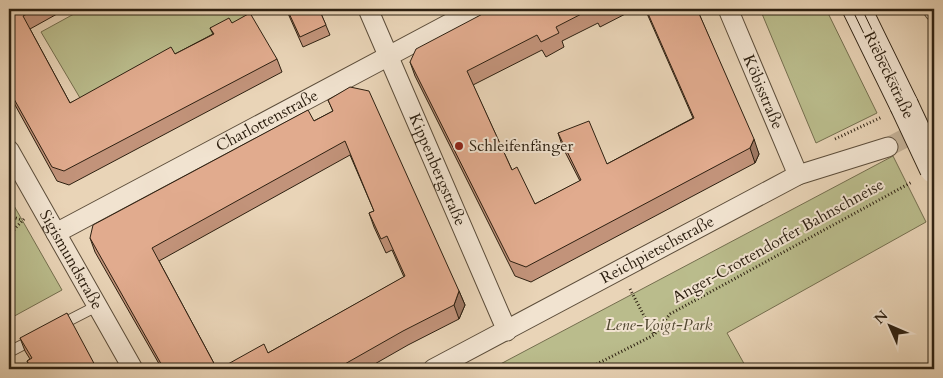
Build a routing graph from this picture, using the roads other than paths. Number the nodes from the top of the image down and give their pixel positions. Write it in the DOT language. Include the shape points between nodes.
graph roads {
  1 [pos="368,9"];
  2 [pos="477,9"];
  3 [pos="728,9"];
  4 [pos="857,9"];
  5 [pos="389,54"];
  6 [pos="888,147"];
  7 [pos="9,150"];
  8 [pos="926,174"];
  9 [pos="798,176"];
  10 [pos="56,233"];
  11 [pos="97,306"];
  12 [pos="507,331"];
  13 [pos="9,352"];
  14 [pos="132,369"];
  15 [pos="433,369"];
  1 -- 5 [label="street, Kippenbergstraße"];
  2 -- 5 [label="street, Charlottenstraße"];
  3 -- 9 [label="street, Köbisstraße"];
  4 -- 8 [label="main road, Riebeckstraße, bridge" via="904,105"];
  5 -- 10 [label="street, Charlottenstraße"];
  5 -- 12 [label="street, Kippenbergstraße"];
  6 -- 9 [label="street, Reichpietschstraße"];
  7 -- 10 [label="street, Sigismundstraße"];
  9 -- 12 [label="street, Reichpietschstraße"];
  10 -- 11 [label="street, Sigismundstraße"];
  11 -- 13 [label="lane"];
  11 -- 14 [label="street, Sigismundstraße"];
  12 -- 15 [label="street, Reichpietschstraße"];
}
